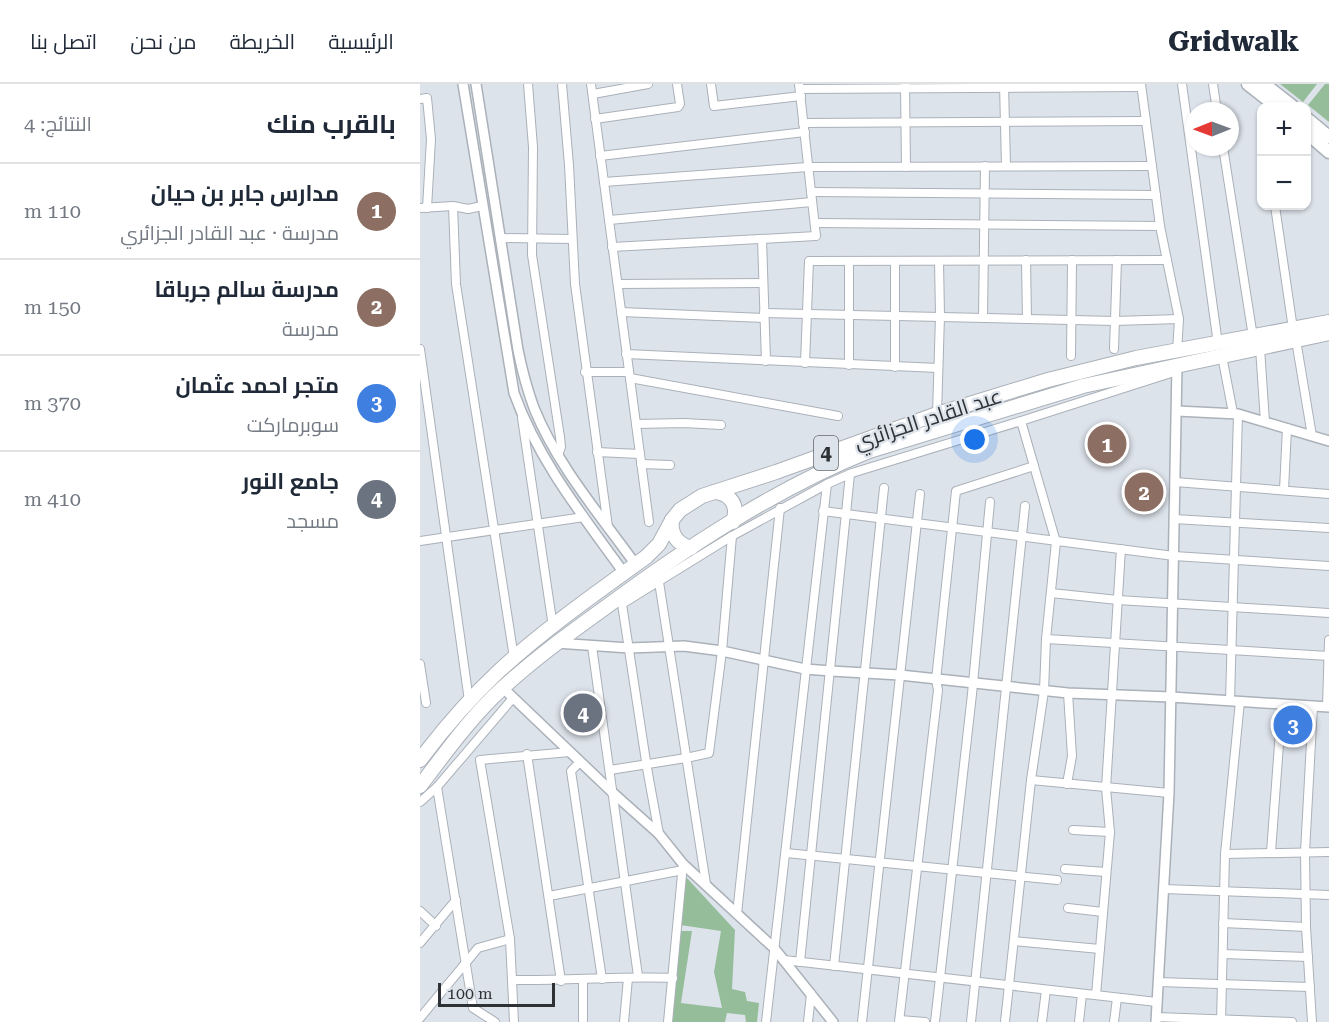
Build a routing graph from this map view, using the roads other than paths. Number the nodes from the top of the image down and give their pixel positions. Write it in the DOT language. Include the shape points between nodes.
graph roads {
  1 [pos="463,84"];
  2 [pos="476,84"];
  3 [pos="528,84"];
  4 [pos="562,84"];
  5 [pos="591,84"];
  6 [pos="648,84"];
  7 [pos="677,84"];
  8 [pos="711,84"];
  9 [pos="1182,84"];
  10 [pos="1213,84"];
  11 [pos="1248,84"];
  12 [pos="1264,84"];
  13 [pos="1141,85"];
  14 [pos="905,86"];
  15 [pos="1004,86"];
  16 [pos="800,90"];
  17 [pos="593,94"];
  18 [pos="420,99"];
  19 [pos="1216,102"];
  20 [pos="1264,102"];
  21 [pos="1287,102"];
  22 [pos="595,119"];
  23 [pos="1146,121"];
  24 [pos="1005,122"];
  25 [pos="1311,122"];
  26 [pos="803,123"];
  27 [pos="905,123"];
  28 [pos="804,132"];
  29 [pos="1311,136"];
  30 [pos="1329,137"];
  31 [pos="1329,152"];
  32 [pos="600,156"];
  33 [pos="1225,156"];
  34 [pos="808,166"];
  35 [pos="906,166"];
  36 [pos="985,166"];
  37 [pos="1006,166"];
  38 [pos="1152,166"];
  39 [pos="604,182"];
  40 [pos="492,188"];
  41 [pos="479,190"];
  42 [pos="811,192"];
  43 [pos="985,193"];
  44 [pos="1156,195"];
  45 [pos="812,202"];
  46 [pos="453,206"];
  47 [pos="482,206"];
  48 [pos="424,208"];
  49 [pos="1276,210"];
  50 [pos="609,220"];
  51 [pos="815,223"];
  52 [pos="984,225"];
  53 [pos="1160,226"];
  54 [pos="500,238"];
  55 [pos="531,238"];
  56 [pos="572,238"];
  57 [pos="762,240"];
  58 [pos="612,247"];
  59 [pos="1072,260"];
  60 [pos="1117,260"];
  61 [pos="1167,260"];
  62 [pos="849,261"];
  63 [pos="895,261"];
  64 [pos="939,261"];
  65 [pos="984,261"];
  66 [pos="1026,261"];
  67 [pos="764,282"];
  68 [pos="618,284"];
  69 [pos="621,312"];
  70 [pos="807,314"];
  71 [pos="764,315"];
  72 [pos="850,315"];
  73 [pos="895,315"];
  74 [pos="940,316"];
  75 [pos="983,318"];
  76 [pos="1027,319"];
  77 [pos="1179,319"];
  78 [pos="1071,320"];
  79 [pos="1115,321"];
  80 [pos="1329,322"];
  81 [pos="1329,333"];
  82 [pos="1295,334"];
  83 [pos="1257,342"];
  84 [pos="420,349"];
  85 [pos="1114,349"];
  86 [pos="1220,350"];
  87 [pos="626,354"];
  88 [pos="1071,356"];
  89 [pos="766,361"];
  90 [pos="805,363"];
  91 [pos="1177,363"];
  92 [pos="849,365"];
  93 [pos="895,367"];
  94 [pos="938,368"];
  95 [pos="585,372"];
  96 [pos="629,375"];
  97 [pos="1177,411"];
  98 [pos="521,413"];
  99 [pos="937,414"];
  100 [pos="1235,414"];
  101 [pos="838,416"];
  102 [pos="1021,421"];
  103 [pos="1265,422"];
  104 [pos="636,424"];
  105 [pos="721,425"];
  106 [pos="1287,428"];
  107 [pos="1312,436"];
  108 [pos="1329,441"];
  109 [pos="597,452"];
  110 [pos="640,454"];
  111 [pos="558,455"];
  112 [pos="547,462"];
  113 [pos="641,464"];
  114 [pos="670,465"];
  115 [pos="1034,466"];
  116 [pos="850,474"];
  117 [pos="1174,482"];
  118 [pos="827,484"];
  119 [pos="1236,485"];
  120 [pos="884,488"];
  121 [pos="1284,490"];
  122 [pos="714,492"];
  123 [pos="920,494"];
  124 [pos="1329,494"];
  125 [pos="990,502"];
  126 [pos="1025,506"];
  127 [pos="780,508"];
  128 [pos="824,511"];
  129 [pos="845,515"];
  130 [pos="584,517"];
  131 [pos="880,519"];
  132 [pos="1174,519"];
  133 [pos="672,520"];
  134 [pos="648,522"];
  135 [pos="1235,522"];
  136 [pos="537,524"];
  137 [pos="916,524"];
  138 [pos="608,527"];
  139 [pos="952,528"];
  140 [pos="1329,528"];
  141 [pos="733,529"];
  142 [pos="494,530"];
  143 [pos="986,532"];
  144 [pos="447,537"];
  145 [pos="1022,537"];
  146 [pos="420,541"];
  147 [pos="1056,542"];
  148 [pos="691,548"];
  149 [pos="1121,549"];
  150 [pos="1174,556"];
  151 [pos="1234,560"];
  152 [pos="1329,566"];
  153 [pos="630,569"];
  154 [pos="659,582"];
  155 [pos="1051,593"];
  156 [pos="1118,600"];
  157 [pos="1173,603"];
  158 [pos="1232,607"];
  159 [pos="1329,613"];
  160 [pos="553,627"];
  161 [pos="1046,639"];
  162 [pos="1329,640"];
  163 [pos="556,643"];
  164 [pos="1114,643"];
  165 [pos="592,646"];
  166 [pos="669,646"];
  167 [pos="629,648"];
  168 [pos="1172,648"];
  169 [pos="722,651"];
  170 [pos="1231,651"];
  171 [pos="1329,656"];
  172 [pos="514,658"];
  173 [pos="763,660"];
  174 [pos="420,664"];
  175 [pos="805,669"];
  176 [pos="831,671"];
  177 [pos="866,674"];
  178 [pos="900,675"];
  179 [pos="936,680"];
  180 [pos="973,683"];
  181 [pos="1006,686"];
  182 [pos="1044,691"];
  183 [pos="508,693"];
  184 [pos="1068,693"];
  185 [pos="1111,695"];
  186 [pos="1170,697"];
  187 [pos="470,701"];
  188 [pos="1235,701"];
  189 [pos="426,703"];
  190 [pos="1282,704"];
  191 [pos="1313,706"];
  192 [pos="1328,707"];
  193 [pos="570,752"];
  194 [pos="527,754"];
  195 [pos="686,758"];
  196 [pos="420,760"];
  197 [pos="580,762"];
  198 [pos="646,765"];
  199 [pos="610,770"];
  200 [pos="1031,780"];
  201 [pos="1067,784"];
  202 [pos="420,786"];
  203 [pos="437,787"];
  204 [pos="1106,788"];
  205 [pos="612,792"];
  206 [pos="1169,793"];
  207 [pos="420,802"];
  208 [pos="1072,830"];
  209 [pos="1110,832"];
  210 [pos="659,834"];
  211 [pos="1271,852"];
  212 [pos="1305,852"];
  213 [pos="1329,852"];
  214 [pos="786,853"];
  215 [pos="1225,854"];
  216 [pos="810,855"];
  217 [pos="845,860"];
  218 [pos="879,862"];
  219 [pos="916,866"];
  220 [pos="683,867"];
  221 [pos="1065,869"];
  222 [pos="951,870"];
  223 [pos="986,873"];
  224 [pos="1106,873"];
  225 [pos="1021,876"];
  226 [pos="1057,880"];
  227 [pos="626,881"];
  228 [pos="706,884"];
  229 [pos="588,887"];
  230 [pos="1164,889"];
  231 [pos="1224,891"];
  232 [pos="1305,894"];
  233 [pos="1329,895"];
  234 [pos="549,896"];
  235 [pos="456,900"];
  236 [pos="1068,908"];
  237 [pos="420,911"];
  238 [pos="1103,912"];
  239 [pos="737,914"];
  240 [pos="1223,923"];
  241 [pos="436,926"];
  242 [pos="1306,927"];
  243 [pos="510,939"];
  244 [pos="1014,941"];
  245 [pos="420,942"];
  246 [pos="774,948"];
  247 [pos="1100,949"];
  248 [pos="1222,954"];
  249 [pos="1308,957"];
  250 [pos="784,960"];
  251 [pos="466,962"];
  252 [pos="800,962"];
  253 [pos="834,966"];
  254 [pos="868,970"];
  255 [pos="904,974"];
  256 [pos="638,976"];
  257 [pos="628,978"];
  258 [pos="673,978"];
  259 [pos="940,978"];
  260 [pos="602,979"];
  261 [pos="512,980"];
  262 [pos="583,980"];
  263 [pos="561,981"];
  264 [pos="975,982"];
  265 [pos="1158,982"];
  266 [pos="1222,984"];
  267 [pos="1009,986"];
  268 [pos="1310,987"];
  269 [pos="1046,990"];
  270 [pos="811,994"];
  271 [pos="1082,994"];
  272 [pos="1096,995"];
  273 [pos="1117,998"];
  274 [pos="1157,1002"];
  275 [pos="421,1017"];
  276 [pos="1156,1020"];
  277 [pos="1221,1020"];
  278 [pos="899,1021"];
  279 [pos="1259,1021"];
  280 [pos="429,1022"];
  281 [pos="495,1022"];
  282 [pos="514,1022"];
  283 [pos="583,1022"];
  284 [pos="624,1022"];
  285 [pos="668,1022"];
  286 [pos="766,1022"];
  287 [pos="808,1022"];
  288 [pos="833,1022"];
  289 [pos="862,1022"];
  290 [pos="925,1022"];
  291 [pos="935,1022"];
  292 [pos="971,1022"];
  293 [pos="1005,1022"];
  294 [pos="1042,1022"];
  295 [pos="1079,1022"];
  296 [pos="1114,1022"];
  297 [pos="1292,1022"];
  298 [pos="1312,1022"];
  1 -- 41 [label="street"];
  2 -- 40 [label="street"];
  3 -- 55 [label="street" via="533,147"];
  4 -- 56 [label="street"];
  5 -- 17 [label="street"];
  6 -- 17 [label="street"];
  7 -- 22 [label="street" via="678,106"];
  8 -- 16 [label="street" via="714,106"];
  9 -- 86 [label="street"];
  10 -- 19 [label="street"];
  11 -- 20 [label="main road"];
  12 -- 21 [label="main road"];
  13 -- 15 [label="street"];
  13 -- 23 [label="street"];
  14 -- 15 [label="street"];
  14 -- 16 [label="street"];
  14 -- 27 [label="street"];
  15 -- 24 [label="street"];
  16 -- 26 [label="street"];
  17 -- 22 [label="street"];
  18 -- 48 [label="street" via="427,98 431,139"];
  22 -- 32 [label="street"];
  23 -- 24 [label="street"];
  23 -- 38 [label="street"];
  24 -- 27 [label="street"];
  24 -- 37 [label="street"];
  25 -- 30 [label="main road"];
  26 -- 27 [label="street"];
  26 -- 28 [label="street"];
  27 -- 35 [label="street"];
  28 -- 32 [label="street"];
  28 -- 34 [label="street"];
  29 -- 31 [label="main road"];
  32 -- 39 [label="street"];
  33 -- 83 [label="street"];
  34 -- 35 [label="street"];
  34 -- 39 [label="street"];
  34 -- 42 [label="street"];
  35 -- 36 [label="street"];
  36 -- 37 [label="street"];
  36 -- 43 [label="street"];
  37 -- 38 [label="street"];
  38 -- 44 [label="street"];
  39 -- 50 [label="street"];
  40 -- 41 [label="street"];
  40 -- 54 [label="street"];
  41 -- 47 [label="street"];
  42 -- 43 [label="street"];
  42 -- 45 [label="street"];
  43 -- 44 [label="street"];
  43 -- 52 [label="street"];
  44 -- 53 [label="street"];
  45 -- 50 [label="street"];
  45 -- 51 [label="street"];
  46 -- 47 [label="street"];
  46 -- 48 [label="street"];
  46 -- 142 [label="street" via="456,284"];
  47 -- 98 [label="street" via="507,362"];
  49 -- 82 [label="street"];
  50 -- 58 [label="street"];
  51 -- 52 [label="street"];
  51 -- 57 [label="street" via="816,236"];
  52 -- 53 [label="street"];
  52 -- 65 [label="street"];
  53 -- 61 [label="street"];
  54 -- 55 [label="street"];
  54 -- 111 [label="street" via="523,372 534,407"];
  55 -- 56 [label="street"];
  55 -- 111 [label="street" via="560,437"];
  56 -- 95 [label="street"];
  57 -- 58 [label="street"];
  57 -- 67 [label="street"];
  58 -- 68 [label="street"];
  59 -- 60 [label="street"];
  59 -- 66 [label="street"];
  59 -- 78 [label="street"];
  60 -- 61 [label="street"];
  60 -- 79 [label="street"];
  61 -- 77 [label="street"];
  62 -- 63 [label="street"];
  62 -- 70 [label="street" via="809,261"];
  62 -- 72 [label="street"];
  63 -- 64 [label="street"];
  63 -- 73 [label="street"];
  64 -- 65 [label="street"];
  64 -- 74 [label="street"];
  65 -- 66 [label="street"];
  65 -- 75 [label="street"];
  66 -- 76 [label="street"];
  67 -- 68 [label="street"];
  67 -- 71 [label="street"];
  68 -- 69 [label="street"];
  69 -- 71 [label="street"];
  69 -- 87 [label="street"];
  70 -- 71 [label="street"];
  70 -- 72 [label="street"];
  70 -- 90 [label="street"];
  71 -- 89 [label="street"];
  72 -- 73 [label="street"];
  72 -- 92 [label="street"];
  73 -- 74 [label="street"];
  73 -- 93 [label="street"];
  74 -- 75 [label="street"];
  74 -- 94 [label="street"];
  75 -- 76 [label="street"];
  76 -- 78 [label="street"];
  77 -- 79 [label="street"];
  77 -- 91 [label="street"];
  78 -- 79 [label="street"];
  78 -- 88 [label="street"];
  79 -- 85 [label="street"];
  80 -- 82 [label="highway, عبد القادر الجزائري / 4"];
  81 -- 82 [label="highway, عبد القادر الجزائري / 4"];
  82 -- 83 [label="highway, عبد القادر الجزائري / 4"];
  82 -- 107 [label="street"];
  83 -- 86 [label="highway, عبد القادر الجزائري / 4"];
  83 -- 103 [label="street"];
  84 -- 144 [label="street"];
  86 -- 91 [label="highway, عبد القادر الجزائري / 4"];
  86 -- 100 [label="street"];
  87 -- 89 [label="street"];
  87 -- 96 [label="street"];
  89 -- 90 [label="street"];
  90 -- 92 [label="street"];
  91 -- 97 [label="street"];
  91 -- 99 [label="highway, عبد القادر الجزائري / 4" via="1136,358"];
  91 -- 102 [label="street"];
  91 -- 141 [label="highway, عبد القادر الجزائري / 4" via="1083,386 868,451 791,488"];
  92 -- 93 [label="street"];
  93 -- 94 [label="street"];
  94 -- 99 [label="street"];
  95 -- 96 [label="street"];
  95 -- 109 [label="street"];
  96 -- 101 [label="street"];
  96 -- 104 [label="street"];
  97 -- 100 [label="street"];
  97 -- 117 [label="street"];
  98 -- 112 [label="street"];
  98 -- 136 [label="street"];
  99 -- 122 [label="highway, عبد القادر الجزائري / 4"];
  100 -- 103 [label="street"];
  100 -- 119 [label="street"];
  102 -- 115 [label="street"];
  102 -- 116 [label="street"];
  103 -- 106 [label="street"];
  104 -- 105 [label="street"];
  104 -- 110 [label="street"];
  106 -- 107 [label="street"];
  106 -- 121 [label="street"];
  107 -- 108 [label="street"];
  109 -- 110 [label="street"];
  109 -- 138 [label="street"];
  110 -- 113 [label="street"];
  111 -- 112 [label="street"];
  111 -- 138 [label="street"];
  112 -- 130 [label="street"];
  113 -- 114 [label="street"];
  113 -- 134 [label="street"];
  115 -- 139 [label="street" via="956,491"];
  115 -- 147 [label="street"];
  116 -- 118 [label="street"];
  116 -- 129 [label="street"];
  117 -- 119 [label="street"];
  117 -- 132 [label="street"];
  118 -- 127 [label="street"];
  118 -- 128 [label="street"];
  119 -- 121 [label="street"];
  119 -- 135 [label="street"];
  120 -- 131 [label="street"];
  121 -- 124 [label="street"];
  122 -- 133 [label="highway, عبد القادر الجزائري / 4" via="690,502"];
  122 -- 141 [label="highway" via="733,501"];
  123 -- 137 [label="street"];
  125 -- 143 [label="street"];
  126 -- 145 [label="street"];
  127 -- 141 [label="street"];
  127 -- 173 [label="street"];
  128 -- 129 [label="street"];
  128 -- 175 [label="street"];
  129 -- 131 [label="street"];
  129 -- 176 [label="street"];
  130 -- 136 [label="street"];
  130 -- 153 [label="street"];
  131 -- 137 [label="street"];
  131 -- 177 [label="street"];
  132 -- 135 [label="street"];
  132 -- 150 [label="street"];
  133 -- 148 [label="highway" via="675,538"];
  133 -- 153 [label="highway, عبد القادر الجزائري / 4" via="652,552"];
  135 -- 140 [label="street"];
  135 -- 151 [label="street"];
  136 -- 142 [label="street"];
  136 -- 160 [label="street"];
  137 -- 139 [label="street"];
  137 -- 178 [label="street"];
  138 -- 153 [label="street"];
  139 -- 143 [label="street"];
  139 -- 179 [label="street"];
  141 -- 148 [label="highway, عبد القادر الجزائري / 4"];
  141 -- 154 [label="street"];
  141 -- 169 [label="street"];
  142 -- 144 [label="street"];
  142 -- 172 [label="street"];
  143 -- 145 [label="street"];
  143 -- 180 [label="street"];
  144 -- 146 [label="street"];
  144 -- 187 [label="street"];
  145 -- 147 [label="street"];
  145 -- 181 [label="street"];
  147 -- 149 [label="street"];
  147 -- 155 [label="street"];
  148 -- 163 [label="highway, عبد القادر الجزائري / 4"];
  149 -- 150 [label="street"];
  149 -- 156 [label="street"];
  150 -- 151 [label="street"];
  150 -- 157 [label="street"];
  151 -- 152 [label="street"];
  151 -- 158 [label="street"];
  153 -- 160 [label="highway, عبد القادر الجزائري / 4"];
  154 -- 166 [label="street"];
  154 -- 167 [label="street" via="622,604"];
  155 -- 156 [label="street"];
  155 -- 161 [label="street"];
  156 -- 157 [label="street"];
  156 -- 164 [label="street"];
  157 -- 158 [label="street"];
  157 -- 168 [label="street"];
  158 -- 159 [label="street"];
  158 -- 170 [label="street"];
  160 -- 172 [label="highway, عبد القادر الجزائري / 4"];
  161 -- 164 [label="street"];
  161 -- 182 [label="street"];
  162 -- 171 [label="street"];
  163 -- 165 [label="street"];
  163 -- 183 [label="highway, عبد القادر الجزائري / 4"];
  164 -- 168 [label="street"];
  164 -- 185 [label="street"];
  165 -- 167 [label="street"];
  165 -- 199 [label="street"];
  166 -- 167 [label="street"];
  166 -- 169 [label="street"];
  166 -- 195 [label="street"];
  167 -- 198 [label="street"];
  168 -- 170 [label="street"];
  168 -- 186 [label="street"];
  169 -- 173 [label="street"];
  169 -- 195 [label="street" via="709,753"];
  170 -- 171 [label="street"];
  170 -- 188 [label="street"];
  171 -- 192 [label="street"];
  172 -- 187 [label="highway, عبد القادر الجزائري / 4"];
  173 -- 175 [label="street"];
  173 -- 239 [label="street"];
  174 -- 189 [label="street"];
  175 -- 176 [label="street"];
  175 -- 214 [label="street"];
  176 -- 177 [label="street"];
  176 -- 216 [label="street"];
  177 -- 178 [label="street"];
  177 -- 217 [label="street"];
  178 -- 179 [label="street"];
  178 -- 218 [label="street"];
  179 -- 180 [label="street"];
  179 -- 219 [label="street" via="938,690"];
  180 -- 181 [label="street"];
  180 -- 222 [label="street"];
  181 -- 182 [label="street"];
  181 -- 223 [label="street"];
  182 -- 184 [label="street"];
  182 -- 200 [label="street"];
  183 -- 193 [label="street"];
  183 -- 202 [label="highway, عبد القادر الجزائري / 4" via="457,738"];
  183 -- 203 [label="street"];
  184 -- 185 [label="street"];
  184 -- 201 [label="street" via="1072,756"];
  185 -- 186 [label="street"];
  185 -- 204 [label="street"];
  186 -- 188 [label="street"];
  186 -- 206 [label="street"];
  187 -- 196 [label="highway, عبد القادر الجزائري / 4"];
  188 -- 190 [label="street"];
  188 -- 215 [label="street"];
  190 -- 191 [label="street"];
  190 -- 211 [label="street"];
  191 -- 192 [label="street"];
  191 -- 212 [label="street"];
  193 -- 194 [label="street"];
  193 -- 197 [label="street"];
  194 -- 234 [label="street"];
  194 -- 243 [label="street" via="480,760"];
  195 -- 198 [label="street"];
  195 -- 228 [label="street"];
  197 -- 205 [label="street"];
  197 -- 229 [label="street" via="571,771"];
  198 -- 199 [label="street"];
  198 -- 210 [label="street"];
  199 -- 205 [label="street"];
  200 -- 201 [label="street"];
  200 -- 225 [label="street"];
  201 -- 204 [label="street"];
  203 -- 207 [label="street"];
  203 -- 235 [label="street"];
  204 -- 206 [label="street"];
  204 -- 209 [label="street"];
  205 -- 210 [label="street"];
  205 -- 227 [label="street"];
  206 -- 230 [label="street"];
  208 -- 209 [label="street"];
  209 -- 224 [label="street"];
  210 -- 220 [label="street"];
  211 -- 212 [label="street"];
  211 -- 215 [label="street"];
  212 -- 213 [label="street"];
  212 -- 232 [label="street"];
  214 -- 216 [label="street"];
  214 -- 246 [label="street"];
  215 -- 231 [label="street"];
  216 -- 217 [label="street"];
  216 -- 252 [label="street"];
  217 -- 218 [label="street"];
  217 -- 253 [label="street"];
  218 -- 219 [label="street"];
  218 -- 254 [label="street"];
  219 -- 222 [label="street"];
  219 -- 255 [label="street"];
  220 -- 227 [label="street"];
  220 -- 228 [label="street"];
  220 -- 258 [label="street"];
  221 -- 224 [label="street"];
  222 -- 223 [label="street"];
  222 -- 259 [label="street"];
  223 -- 225 [label="street"];
  223 -- 264 [label="street"];
  224 -- 238 [label="street"];
  225 -- 226 [label="street"];
  225 -- 244 [label="street"];
  227 -- 229 [label="street"];
  227 -- 256 [label="street"];
  228 -- 239 [label="street"];
  229 -- 234 [label="street"];
  229 -- 260 [label="street"];
  230 -- 231 [label="street"];
  230 -- 265 [label="street"];
  231 -- 232 [label="street"];
  231 -- 240 [label="street"];
  232 -- 233 [label="street"];
  232 -- 242 [label="street"];
  234 -- 263 [label="street"];
  235 -- 241 [label="street"];
  235 -- 251 [label="street"];
  236 -- 238 [label="street"];
  237 -- 241 [label="street"];
  238 -- 247 [label="street"];
  239 -- 246 [label="street"];
  240 -- 242 [label="street"];
  240 -- 248 [label="street"];
  241 -- 245 [label="street"];
  242 -- 249 [label="street"];
  243 -- 251 [label="street" via="477,948"];
  243 -- 261 [label="street"];
  244 -- 247 [label="street"];
  244 -- 267 [label="street"];
  246 -- 250 [label="street"];
  246 -- 286 [label="street"];
  247 -- 272 [label="street"];
  248 -- 249 [label="street"];
  248 -- 266 [label="street"];
  249 -- 268 [label="street"];
  250 -- 252 [label="street"];
  250 -- 270 [label="street"];
  251 -- 275 [label="street"];
  251 -- 281 [label="street" via="473,1008"];
  252 -- 253 [label="street"];
  253 -- 254 [label="street"];
  254 -- 255 [label="street"];
  254 -- 289 [label="street"];
  255 -- 259 [label="street"];
  255 -- 278 [label="street"];
  256 -- 257 [label="street"];
  256 -- 258 [label="street"];
  257 -- 260 [label="street"];
  257 -- 284 [label="street"];
  258 -- 285 [label="street"];
  259 -- 264 [label="street"];
  259 -- 291 [label="street"];
  260 -- 262 [label="street"];
  261 -- 263 [label="street"];
  261 -- 282 [label="street"];
  262 -- 263 [label="street"];
  262 -- 283 [label="street"];
  264 -- 267 [label="street"];
  264 -- 292 [label="street"];
  265 -- 266 [label="street"];
  265 -- 274 [label="street"];
  266 -- 268 [label="street"];
  266 -- 277 [label="street"];
  267 -- 269 [label="street"];
  267 -- 293 [label="street"];
  268 -- 298 [label="street"];
  269 -- 271 [label="street"];
  269 -- 294 [label="street"];
  270 -- 287 [label="street"];
  270 -- 288 [label="street"];
  271 -- 272 [label="street"];
  271 -- 295 [label="street"];
  272 -- 273 [label="street"];
  273 -- 274 [label="street"];
  273 -- 296 [label="street"];
  274 -- 276 [label="street"];
  275 -- 280 [label="street"];
  276 -- 277 [label="street"];
  277 -- 279 [label="street"];
  278 -- 290 [label="street"];
  279 -- 297 [label="street"];
}
